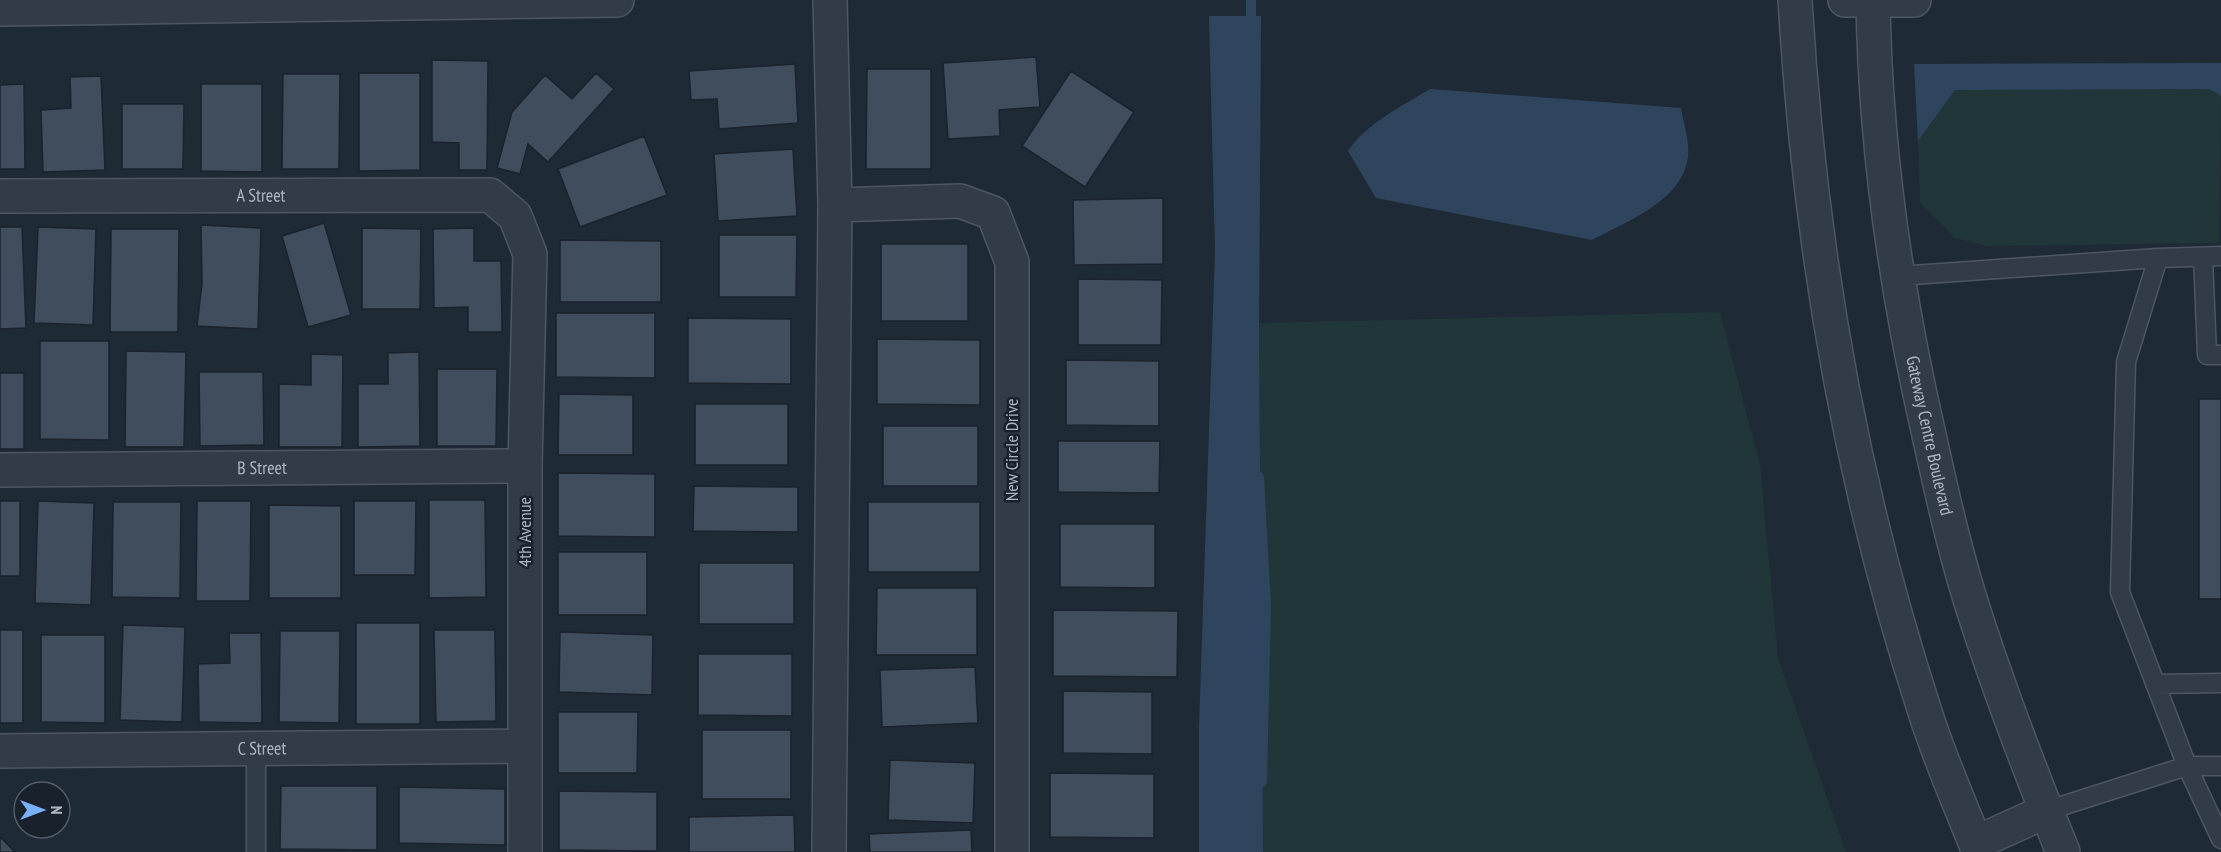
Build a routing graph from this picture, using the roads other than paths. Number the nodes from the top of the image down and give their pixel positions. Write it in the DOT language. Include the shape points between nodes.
graph roads {
  1 [pos="617,0"];
  2 [pos="830,0"];
  3 [pos="1795,0"];
  4 [pos="1864,0"];
  5 [pos="1914,0"];
  6 [pos="0,9"];
  7 [pos="0,196"];
  8 [pos="835,205"];
  9 [pos="515,216"];
  10 [pos="2212,256"];
  11 [pos="2158,258"];
  12 [pos="1898,276"];
  13 [pos="2221,355"];
  14 [pos="525,466"];
  15 [pos="0,470"];
  16 [pos="2221,683"];
  17 [pos="2155,684"];
  18 [pos="524,746"];
  19 [pos="256,748"];
  20 [pos="0,751"];
  21 [pos="2187,766"];
  22 [pos="2221,766"];
  23 [pos="2046,811"];
  24 [pos="2221,839"];
  25 [pos="1978,848"];
  26 [pos="256,852"];
  27 [pos="525,852"];
  28 [pos="829,852"];
  29 [pos="1012,852"];
  30 [pos="2063,852"];
  1 -- 6 [label="street"];
  2 -- 8 [label="street"];
  3 -- 25 [label="street" via="1815,219 1841,385 1881,559 1925,713"];
  4 -- 5 [label="street"];
  4 -- 12 [label="street, Gateway Centre Boulevard"];
  7 -- 9 [label="street, A Street" via="490,195"];
  8 -- 28 [label="street"];
  8 -- 29 [label="street, New Circle Drive" via="960,201 993,213 1012,262"];
  9 -- 14 [label="street, 4th Avenue" via="530,254"];
  10 -- 11 [label="lane"];
  10 -- 13 [label="lane" via="2207,355"];
  11 -- 12 [label="lane"];
  11 -- 17 [label="lane" via="2126,362 2120,592"];
  12 -- 23 [label="street, Gateway Centre Boulevard" via="1905,331 1940,487 1978,625"];
  14 -- 15 [label="street, B Street"];
  14 -- 18 [label="street, 4th Avenue"];
  16 -- 17 [label="lane"];
  17 -- 21 [label="lane"];
  18 -- 19 [label="street, C Street"];
  18 -- 27 [label="street, 4th Avenue"];
  19 -- 20 [label="street, C Street"];
  19 -- 26 [label="lane"];
  21 -- 22 [label="lane"];
  21 -- 23 [label="lane"];
  21 -- 24 [label="lane"];
  23 -- 25 [label="street"];
  23 -- 30 [label="street, Gateway Centre Boulevard"];
}
